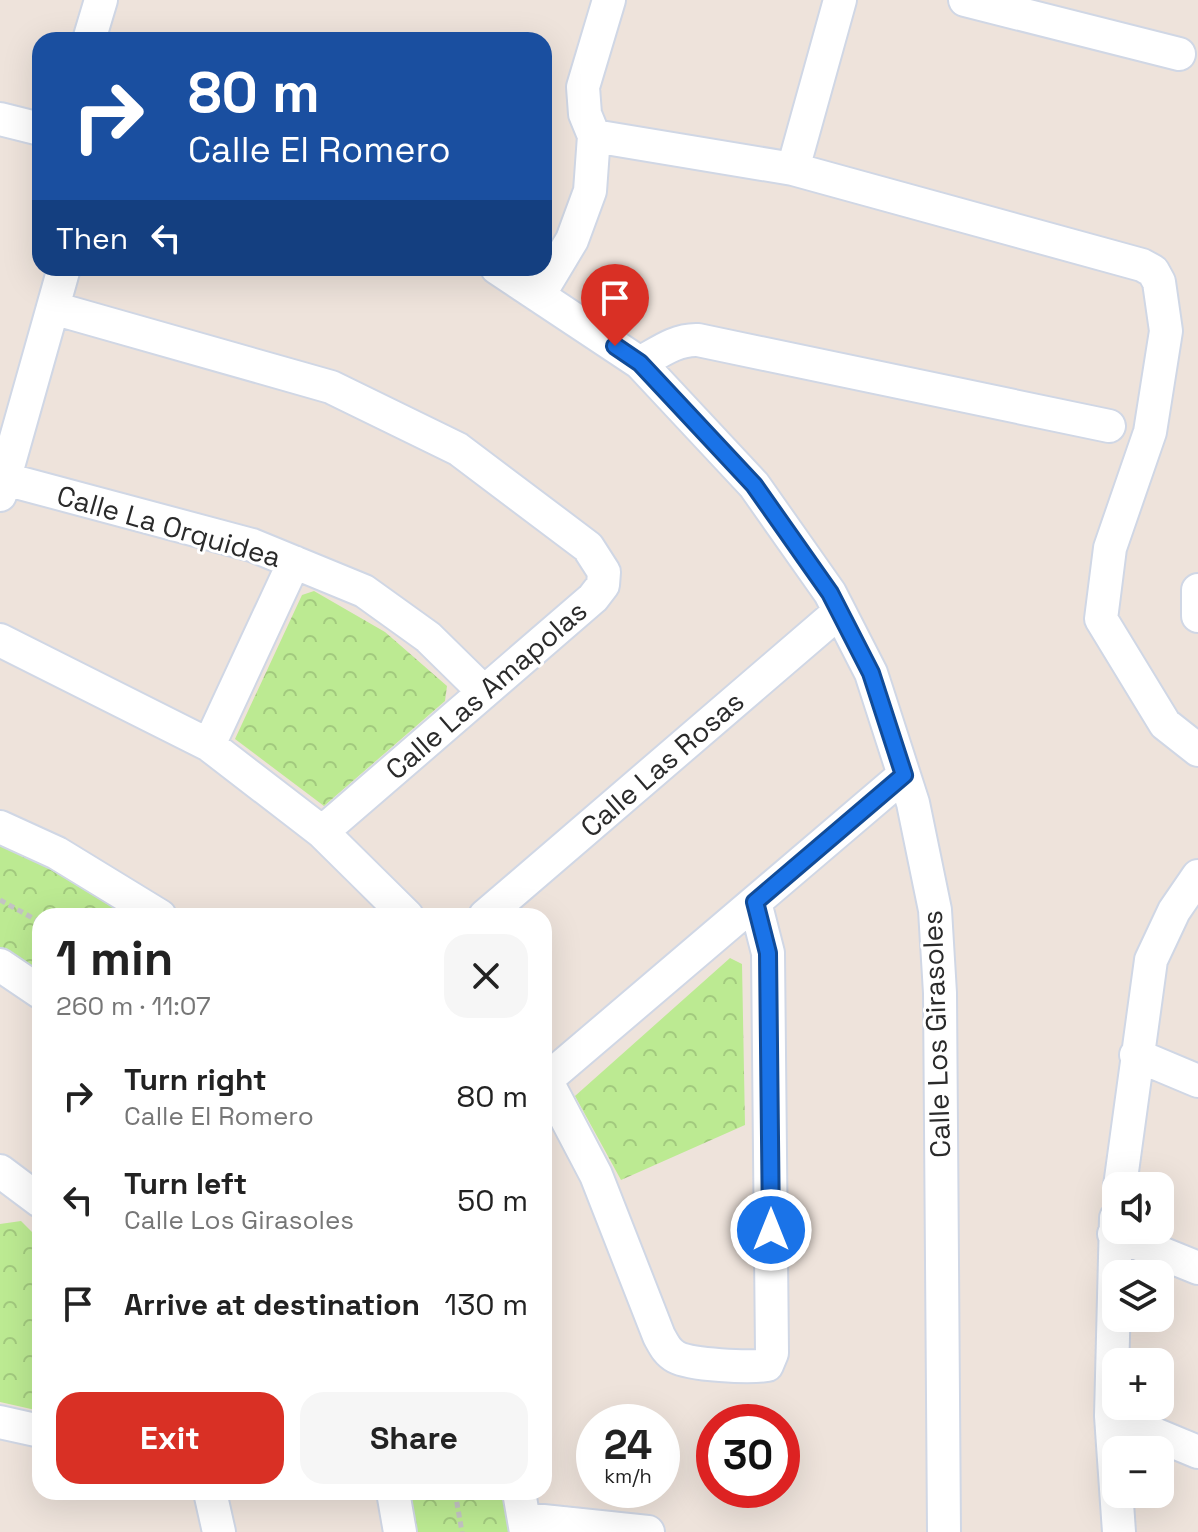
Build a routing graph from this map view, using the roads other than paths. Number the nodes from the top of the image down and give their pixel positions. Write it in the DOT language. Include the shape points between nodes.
graph roads {
  1 [pos="101,0"];
  2 [pos="609,0"];
  3 [pos="840,0"];
  4 [pos="965,0"];
  5 [pos="91,32"];
  6 [pos="1179,54"];
  7 [pos="0,119"];
  8 [pos="32,127"];
  9 [pos="594,136"];
  10 [pos="793,169"];
  11 [pos="552,273"];
  12 [pos="62,276"];
  13 [pos="509,276"];
  14 [pos="550,276"];
  15 [pos="539,295"];
  16 [pos="53,308"];
  17 [pos="640,363"];
  18 [pos="1109,426"];
  19 [pos="2,487"];
  20 [pos="294,562"];
  21 [pos="1198,590"];
  22 [pos="839,612"];
  23 [pos="1198,616"];
  24 [pos="0,640"];
  25 [pos="484,692"];
  26 [pos="209,745"];
  27 [pos="1198,750"];
  28 [pos="904,775"];
  29 [pos="0,827"];
  30 [pos="322,832"];
  31 [pos="1198,876"];
  32 [pos="755,902"];
  33 [pos="147,908"];
  34 [pos="399,908"];
  35 [pos="494,908"];
  36 [pos="0,965"];
  37 [pos="32,987"];
  38 [pos="1136,1055"];
  39 [pos="552,1072"];
  40 [pos="1198,1081"];
  41 [pos="552,1091"];
  42 [pos="0,1171"];
  43 [pos="1122,1172"];
  44 [pos="32,1195"];
  45 [pos="1115,1244"];
  46 [pos="1151,1244"];
  47 [pos="1198,1268"];
  48 [pos="1112,1348"];
  49 [pos="1111,1420"];
  50 [pos="1121,1420"];
  51 [pos="0,1422"];
  52 [pos="32,1429"];
  53 [pos="1198,1452"];
  54 [pos="212,1500"];
  55 [pos="394,1500"];
  56 [pos="523,1514"];
  57 [pos="219,1532"];
  58 [pos="400,1532"];
  59 [pos="648,1532"];
  60 [pos="944,1532"];
  61 [pos="1119,1532"];
  1 -- 5 [label="street"];
  2 -- 9 [label="street" via="583,87"];
  3 -- 10 [label="street"];
  4 -- 6 [label="street"];
  7 -- 8 [label="street"];
  9 -- 10 [label="street"];
  9 -- 11 [label="street" via="590,191 572,240"];
  10 -- 27 [label="street" via="1153,271 1166,331 1150,432 1110,548 1101,619 1165,724"];
  12 -- 16 [label="street"];
  13 -- 15 [label="street, Calle Los Girasoles"];
  14 -- 15 [label="street"];
  15 -- 17 [label="street, Calle Los Girasoles"];
  16 -- 19 [label="street"];
  16 -- 25 [label="street, Calle Las Amapolas" via="331,387 458,449 588,547 604,572 603,585"];
  17 -- 18 [label="street" via="687,339 698,340"];
  17 -- 22 [label="street, Calle Los Girasoles" via="754,485"];
  19 -- 20 [label="street, Calle La Orquidea" via="252,545"];
  20 -- 25 [label="street, Calle La Orquidea" via="364,591 428,637"];
  20 -- 26 [label="street"];
  21 -- 23 [label="street"];
  22 -- 28 [label="street, Calle Los Girasoles" via="871,673"];
  22 -- 35 [label="street, Calle Las Rosas"];
  24 -- 26 [label="street"];
  25 -- 30 [label="street, Calle Las Amapolas"];
  26 -- 30 [label="street"];
  28 -- 32 [label="street"];
  28 -- 60 [label="street, Calle Los Girasoles" via="935,910 940,993"];
  29 -- 33 [label="street" via="57,853"];
  30 -- 34 [label="street"];
  31 -- 38 [label="street" via="1151,960"];
  32 -- 39 [label="street"];
  32 -- 41 [label="street" via="768,953 772,1353 767,1365 750,1368 679,1359 668,1351 596,1175"];
  36 -- 37 [label="street"];
  38 -- 40 [label="street"];
  38 -- 43 [label="street"];
  42 -- 44 [label="street"];
  45 -- 48 [label="street"];
  46 -- 47 [label="street"];
  49 -- 61 [label="street"];
  50 -- 53 [label="street"];
  51 -- 52 [label="street"];
  54 -- 57 [label="street"];
  55 -- 58 [label="street"];
  56 -- 59 [label="street"];
}
